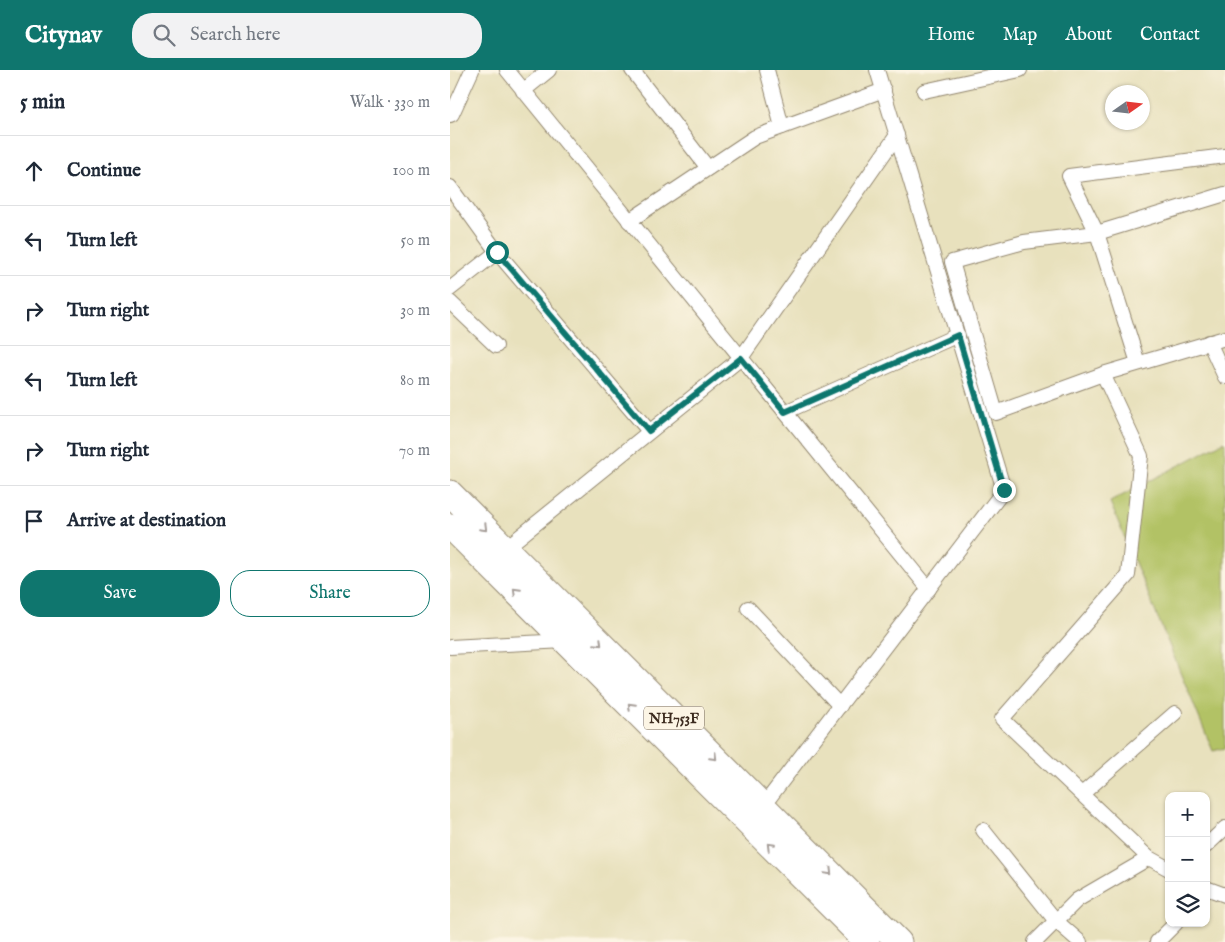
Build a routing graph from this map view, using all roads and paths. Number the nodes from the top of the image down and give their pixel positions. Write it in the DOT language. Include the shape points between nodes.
graph roads {
  1 [pos="472,70"];
  2 [pos="506,70"];
  3 [pos="549,70"];
  4 [pos="632,70"];
  5 [pos="767,70"];
  6 [pos="877,70"];
  7 [pos="1020,70"];
  8 [pos="884,90"];
  9 [pos="523,91"];
  10 [pos="924,91"];
  11 [pos="450,115"];
  12 [pos="782,127"];
  13 [pos="897,135"];
  14 [pos="1225,156"];
  15 [pos="708,168"];
  16 [pos="450,187"];
  17 [pos="1225,194"];
  18 [pos="630,221"];
  19 [pos="1097,233"];
  20 [pos="497,252"];
  21 [pos="450,289"];
  22 [pos="450,302"];
  23 [pos="958,335"];
  24 [pos="1225,338"];
  25 [pos="1209,342"];
  26 [pos="496,346"];
  27 [pos="741,358"];
  28 [pos="1138,363"];
  29 [pos="1103,374"];
  30 [pos="1225,377"];
  31 [pos="785,412"];
  32 [pos="649,431"];
  33 [pos="450,493"];
  34 [pos="450,526"];
  35 [pos="497,556"];
  36 [pos="929,589"];
  37 [pos="748,608"];
  38 [pos="565,641"];
  39 [pos="450,647"];
  40 [pos="840,706"];
  41 [pos="1175,713"];
  42 [pos="1082,794"];
  43 [pos="756,815"];
  44 [pos="1225,828"];
  45 [pos="983,830"];
  46 [pos="1210,842"];
  47 [pos="1149,858"];
  48 [pos="1165,866"];
  49 [pos="1056,921"];
  50 [pos="1172,927"];
  51 [pos="867,942"];
  52 [pos="899,942"];
  53 [pos="1035,942"];
  54 [pos="1080,942"];
  55 [pos="1156,942"];
  1 -- 11 [label="street"];
  2 -- 9 [label="street"];
  3 -- 9 [label="street"];
  4 -- 15 [label="street"];
  5 -- 12 [label="street"];
  6 -- 8 [label="street"];
  7 -- 10 [label="street"];
  8 -- 12 [label="street"];
  8 -- 13 [label="street"];
  9 -- 18 [label="street"];
  12 -- 15 [label="street" via="755,137"];
  13 -- 23 [label="street"];
  13 -- 27 [label="street"];
  14 -- 19 [label="street" via="1069,176"];
  15 -- 18 [label="street"];
  16 -- 20 [label="street"];
  17 -- 19 [label="street"];
  18 -- 27 [label="street"];
  19 -- 28 [label="street"];
  19 -- 29 [label="street" via="1024,242 952,262 996,413"];
  20 -- 21 [label="street"];
  20 -- 32 [label="street"];
  22 -- 26 [label="street"];
  23 -- 31 [label="street"];
  23 -- 36 [label="street" via="1004,490"];
  24 -- 25 [label="street"];
  25 -- 28 [label="street"];
  25 -- 30 [label="street"];
  27 -- 31 [label="street"];
  27 -- 32 [label="street"];
  28 -- 29 [label="street"];
  29 -- 42 [label="street" via="1141,456 1128,575 1002,718"];
  31 -- 36 [label="street"];
  32 -- 35 [label="street"];
  33 -- 35 [label="highway, NH753F, one-way"];
  34 -- 35 [label="highway, NH753F"];
  38 -- 35 [label="highway, NH753F, one-way"];
  35 -- 43 [label="highway, NH753F, one-way"];
  36 -- 40 [label="street"];
  37 -- 40 [label="street"];
  38 -- 39 [label="street"];
  43 -- 38 [label="highway, NH753F, one-way"];
  40 -- 43 [label="street"];
  41 -- 42 [label="street"];
  42 -- 47 [label="street"];
  51 -- 43 [label="highway, NH753F, one-way"];
  43 -- 52 [label="highway, NH753F, one-way"];
  44 -- 46 [label="street"];
  45 -- 49 [label="street"];
  47 -- 48 [label="street"];
  47 -- 49 [label="street" via="1077,900"];
  49 -- 53 [label="street"];
  49 -- 54 [label="street"];
  50 -- 55 [label="street"];
}
